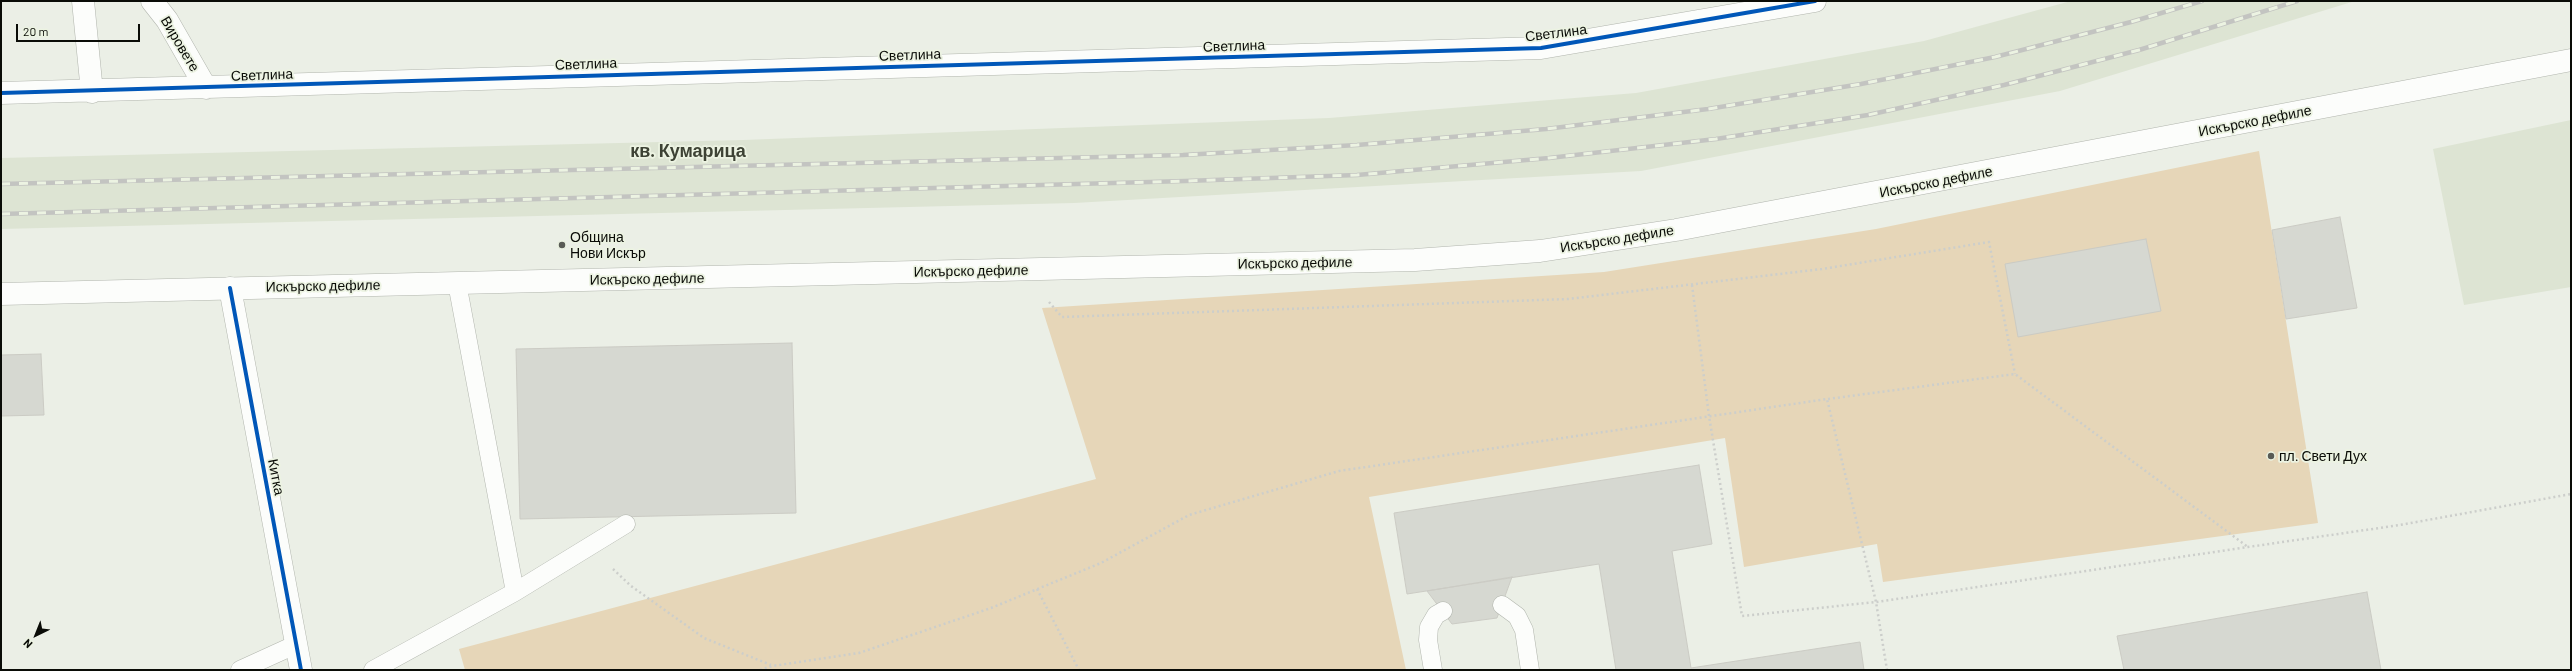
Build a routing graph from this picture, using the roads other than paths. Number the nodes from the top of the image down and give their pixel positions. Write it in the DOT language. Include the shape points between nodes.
graph roads {
  1 [pos="83,1"];
  2 [pos="152,1"];
  3 [pos="1815,1"];
  4 [pos="2571,60"];
  5 [pos="206,88"];
  6 [pos="92,92"];
  7 [pos="1,93"];
  8 [pos="457,283"];
  9 [pos="230,288"];
  10 [pos="1,294"];
  11 [pos="626,524"];
  12 [pos="515,592"];
  13 [pos="1502,605"];
  14 [pos="1443,612"];
  15 [pos="297,644"];
  16 [pos="240,670"];
  17 [pos="301,670"];
  18 [pos="373,670"];
  19 [pos="1432,670"];
  20 [pos="1530,670"];
  1 -- 6 [label="main road"];
  2 -- 5 [label="main road, Вировете" via="167,20"];
  3 -- 5 [label="main road, Светлина" via="1541,48"];
  4 -- 8 [label="main road, Искърско дефиле" via="1706,225 1540,251 1415,260"];
  5 -- 6 [label="main road, Светлина"];
  6 -- 7 [label="main road, Светлина"];
  8 -- 9 [label="main road, Искърско дефиле"];
  8 -- 12 [label="lane"];
  9 -- 10 [label="main road, Искърско дефиле"];
  9 -- 15 [label="main road, Китка"];
  11 -- 12 [label="lane"];
  12 -- 18 [label="lane"];
  13 -- 20 [label="lane" via="1517,616 1524,630"];
  14 -- 19 [label="lane" via="1436,615 1429,627"];
  15 -- 16 [label="lane"];
  15 -- 17 [label="main road, Китка"];
}
